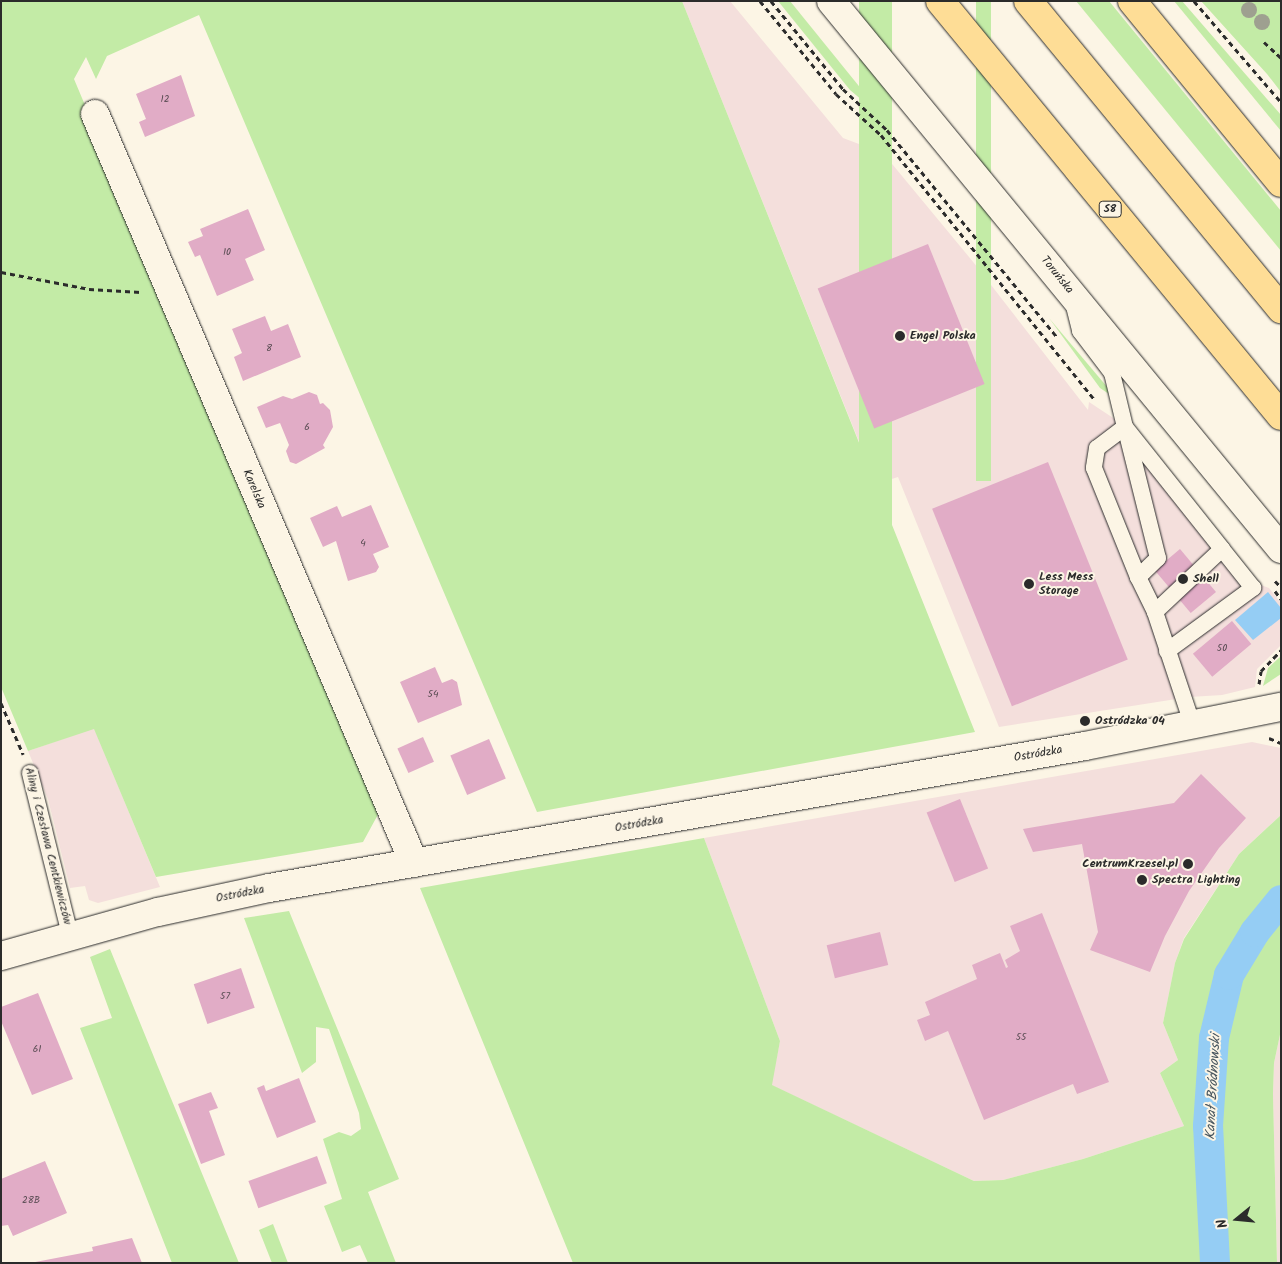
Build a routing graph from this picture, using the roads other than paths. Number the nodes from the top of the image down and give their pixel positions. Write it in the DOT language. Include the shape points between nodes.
graph roads {
  1 [pos="831,1"];
  2 [pos="940,1"];
  3 [pos="1028,1"];
  4 [pos="1132,1"];
  5 [pos="95,114"];
  6 [pos="1281,183"];
  7 [pos="1070,290"];
  8 [pos="1281,309"];
  9 [pos="1281,416"];
  10 [pos="1125,424"];
  11 [pos="1222,549"];
  12 [pos="1274,561"];
  13 [pos="1138,577"];
  14 [pos="1155,612"];
  15 [pos="1167,651"];
  16 [pos="1271,710"];
  17 [pos="1193,726"];
  18 [pos="30,773"];
  19 [pos="414,863"];
  20 [pos="70,935"];
  21 [pos="1,956"];
  1 -- 7 [label="street, Toruńska"];
  2 -- 9 [label="highway, S8"];
  3 -- 8 [label="highway"];
  4 -- 6 [label="highway"];
  5 -- 19 [label="street, Karelska"];
  7 -- 10 [label="lane" via="1080,331 1112,373"];
  7 -- 12 [label="street, Toruńska"];
  10 -- 11 [label="lane"];
  10 -- 13 [label="lane" via="1158,558"];
  10 -- 13 [label="lane" via="1096,448 1094,468"];
  11 -- 14 [label="lane"];
  11 -- 15 [label="lane" via="1254,588"];
  13 -- 14 [label="lane"];
  14 -- 15 [label="lane"];
  15 -- 17 [label="lane"];
  16 -- 17 [label="street, Ostródzka"];
  17 -- 19 [label="street, Ostródzka"];
  18 -- 20 [label="lane, Aliny i Czesława Centkiewiczów"];
  19 -- 20 [label="street, Ostródzka" via="212,900"];
  20 -- 21 [label="street, Ostródzka"];
}
